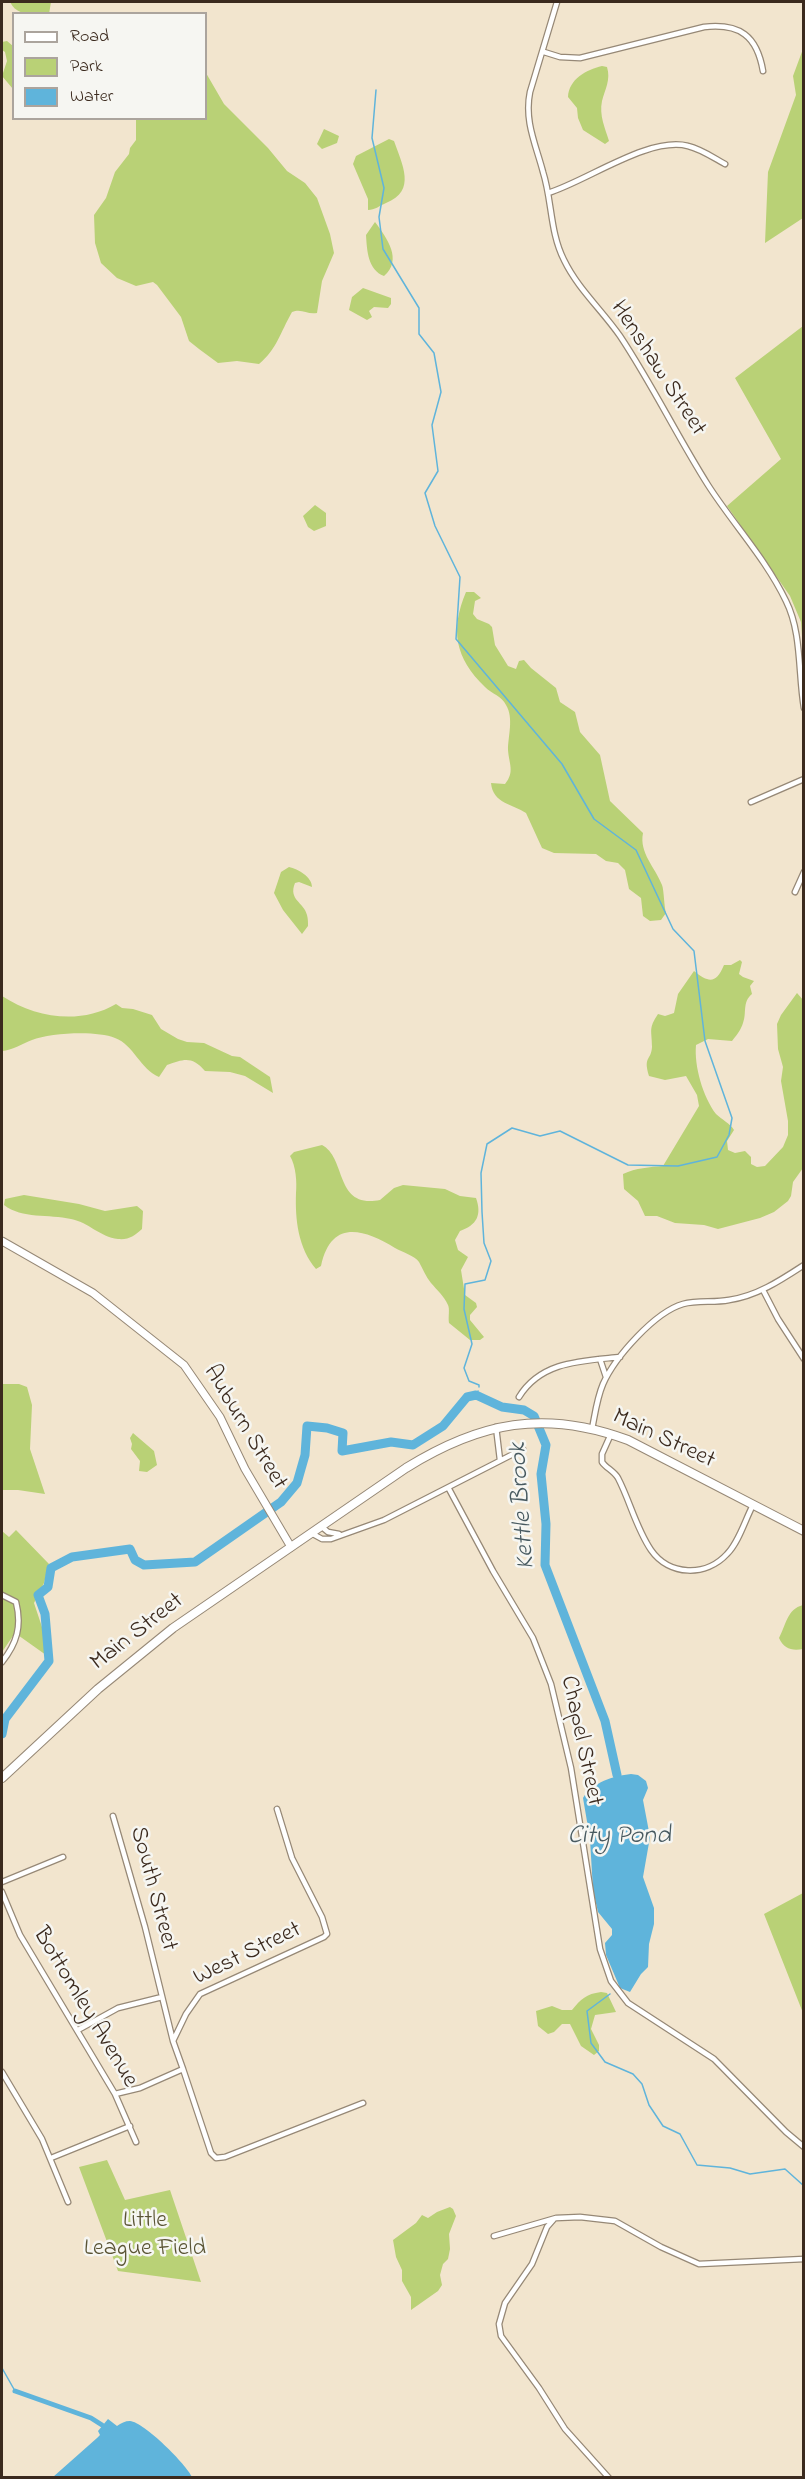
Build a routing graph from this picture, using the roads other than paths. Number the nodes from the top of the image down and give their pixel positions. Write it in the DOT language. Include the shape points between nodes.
graph roads {
  1 [pos="557,2"];
  2 [pos="544,52"];
  3 [pos="763,71"];
  4 [pos="725,164"];
  5 [pos="548,193"];
  6 [pos="804,708"];
  7 [pos="804,779"];
  8 [pos="751,802"];
  9 [pos="804,872"];
  10 [pos="795,892"];
  11 [pos="2,1241"];
  12 [pos="804,1265"];
  13 [pos="763,1290"];
  14 [pos="620,1357"];
  15 [pos="600,1359"];
  16 [pos="804,1359"];
  17 [pos="606,1378"];
  18 [pos="519,1397"];
  19 [pos="496,1427"];
  20 [pos="592,1429"];
  21 [pos="611,1434"];
  22 [pos="523,1449"];
  23 [pos="500,1460"];
  24 [pos="449,1489"];
  25 [pos="753,1505"];
  26 [pos="321,1526"];
  27 [pos="804,1531"];
  28 [pos="311,1533"];
  29 [pos="341,1535"];
  30 [pos="291,1547"];
  31 [pos="2,1595"];
  32 [pos="2,1662"];
  33 [pos="2,1778"];
  34 [pos="278,1809"];
  35 [pos="113,1816"];
  36 [pos="63,1857"];
  37 [pos="2,1882"];
  38 [pos="2,1892"];
  39 [pos="162,1997"];
  40 [pos="78,2030"];
  41 [pos="173,2041"];
  42 [pos="183,2069"];
  43 [pos="2,2072"];
  44 [pos="115,2094"];
  45 [pos="363,2103"];
  46 [pos="130,2126"];
  47 [pos="136,2142"];
  48 [pos="804,2147"];
  49 [pos="51,2158"];
  50 [pos="68,2202"];
  51 [pos="556,2218"];
  52 [pos="494,2236"];
  53 [pos="804,2259"];
  54 [pos="609,2478"];
  1 -- 2 [label="street, Henshaw Street"];
  2 -- 3 [label="street" via="579,58 719,25 746,34 758,50"];
  2 -- 5 [label="street, Henshaw Street" via="530,92 528,113"];
  4 -- 5 [label="street" via="689,146 663,145"];
  5 -- 6 [label="street, Henshaw Street" via="563,260 619,334 708,486 787,602 796,632"];
  7 -- 8 [label="street"];
  9 -- 10 [label="street"];
  11 -- 30 [label="street, Auburn Street" via="93,1293 184,1365 220,1417"];
  12 -- 13 [label="street"];
  13 -- 14 [label="street" via="735,1299 691,1302 671,1309"];
  13 -- 16 [label="street"];
  14 -- 15 [label="street"];
  14 -- 17 [label="street"];
  15 -- 17 [label="street"];
  15 -- 18 [label="street" via="547,1370 528,1383"];
  17 -- 20 [label="street"];
  19 -- 20 [label="highway, Main Street" via="542,1423"];
  19 -- 23 [label="street"];
  19 -- 26 [label="highway, Main Street" via="435,1449"];
  20 -- 21 [label="highway, Main Street"];
  21 -- 25 [label="highway, Main Street"];
  21 -- 25 [label="street" via="602,1462 617,1476 650,1549 672,1567 697,1571 718,1562 729,1553"];
  22 -- 23 [label="street"];
  23 -- 24 [label="street"];
  24 -- 29 [label="street" via="384,1520"];
  24 -- 48 [label="street, Chapel Street" via="533,1638 551,1684 571,1768 600,1949 611,1981 628,2003 714,2059"];
  25 -- 27 [label="highway, Main Street"];
  26 -- 28 [label="highway, Main Street"];
  26 -- 29 [label="street"];
  28 -- 29 [label="street" via="322,1539"];
  28 -- 30 [label="highway, Main Street"];
  30 -- 33 [label="highway, Main Street" via="140,1654"];
  31 -- 32 [label="street" via="16,1602 19,1621 17,1638"];
  34 -- 41 [label="street, West Street" via="292,1858 327,1934 200,1994"];
  35 -- 39 [label="street, South Street"];
  36 -- 37 [label="street"];
  38 -- 40 [label="street, Bottomley Avenue" via="20,1935"];
  39 -- 40 [label="street" via="118,2008"];
  39 -- 41 [label="street, South Street"];
  40 -- 44 [label="street, Bottomley Avenue"];
  41 -- 42 [label="street"];
  42 -- 44 [label="street"];
  42 -- 45 [label="street" via="216,2158"];
  43 -- 49 [label="street"];
  44 -- 46 [label="street, Bottomley Avenue"];
  46 -- 47 [label="street, Bottomley Avenue"];
  46 -- 49 [label="street"];
  49 -- 50 [label="street"];
  51 -- 52 [label="street"];
  51 -- 53 [label="street" via="615,2221 699,2264"];
  51 -- 54 [label="street" via="532,2264 505,2303 499,2324 501,2336 558,2421"];
}
